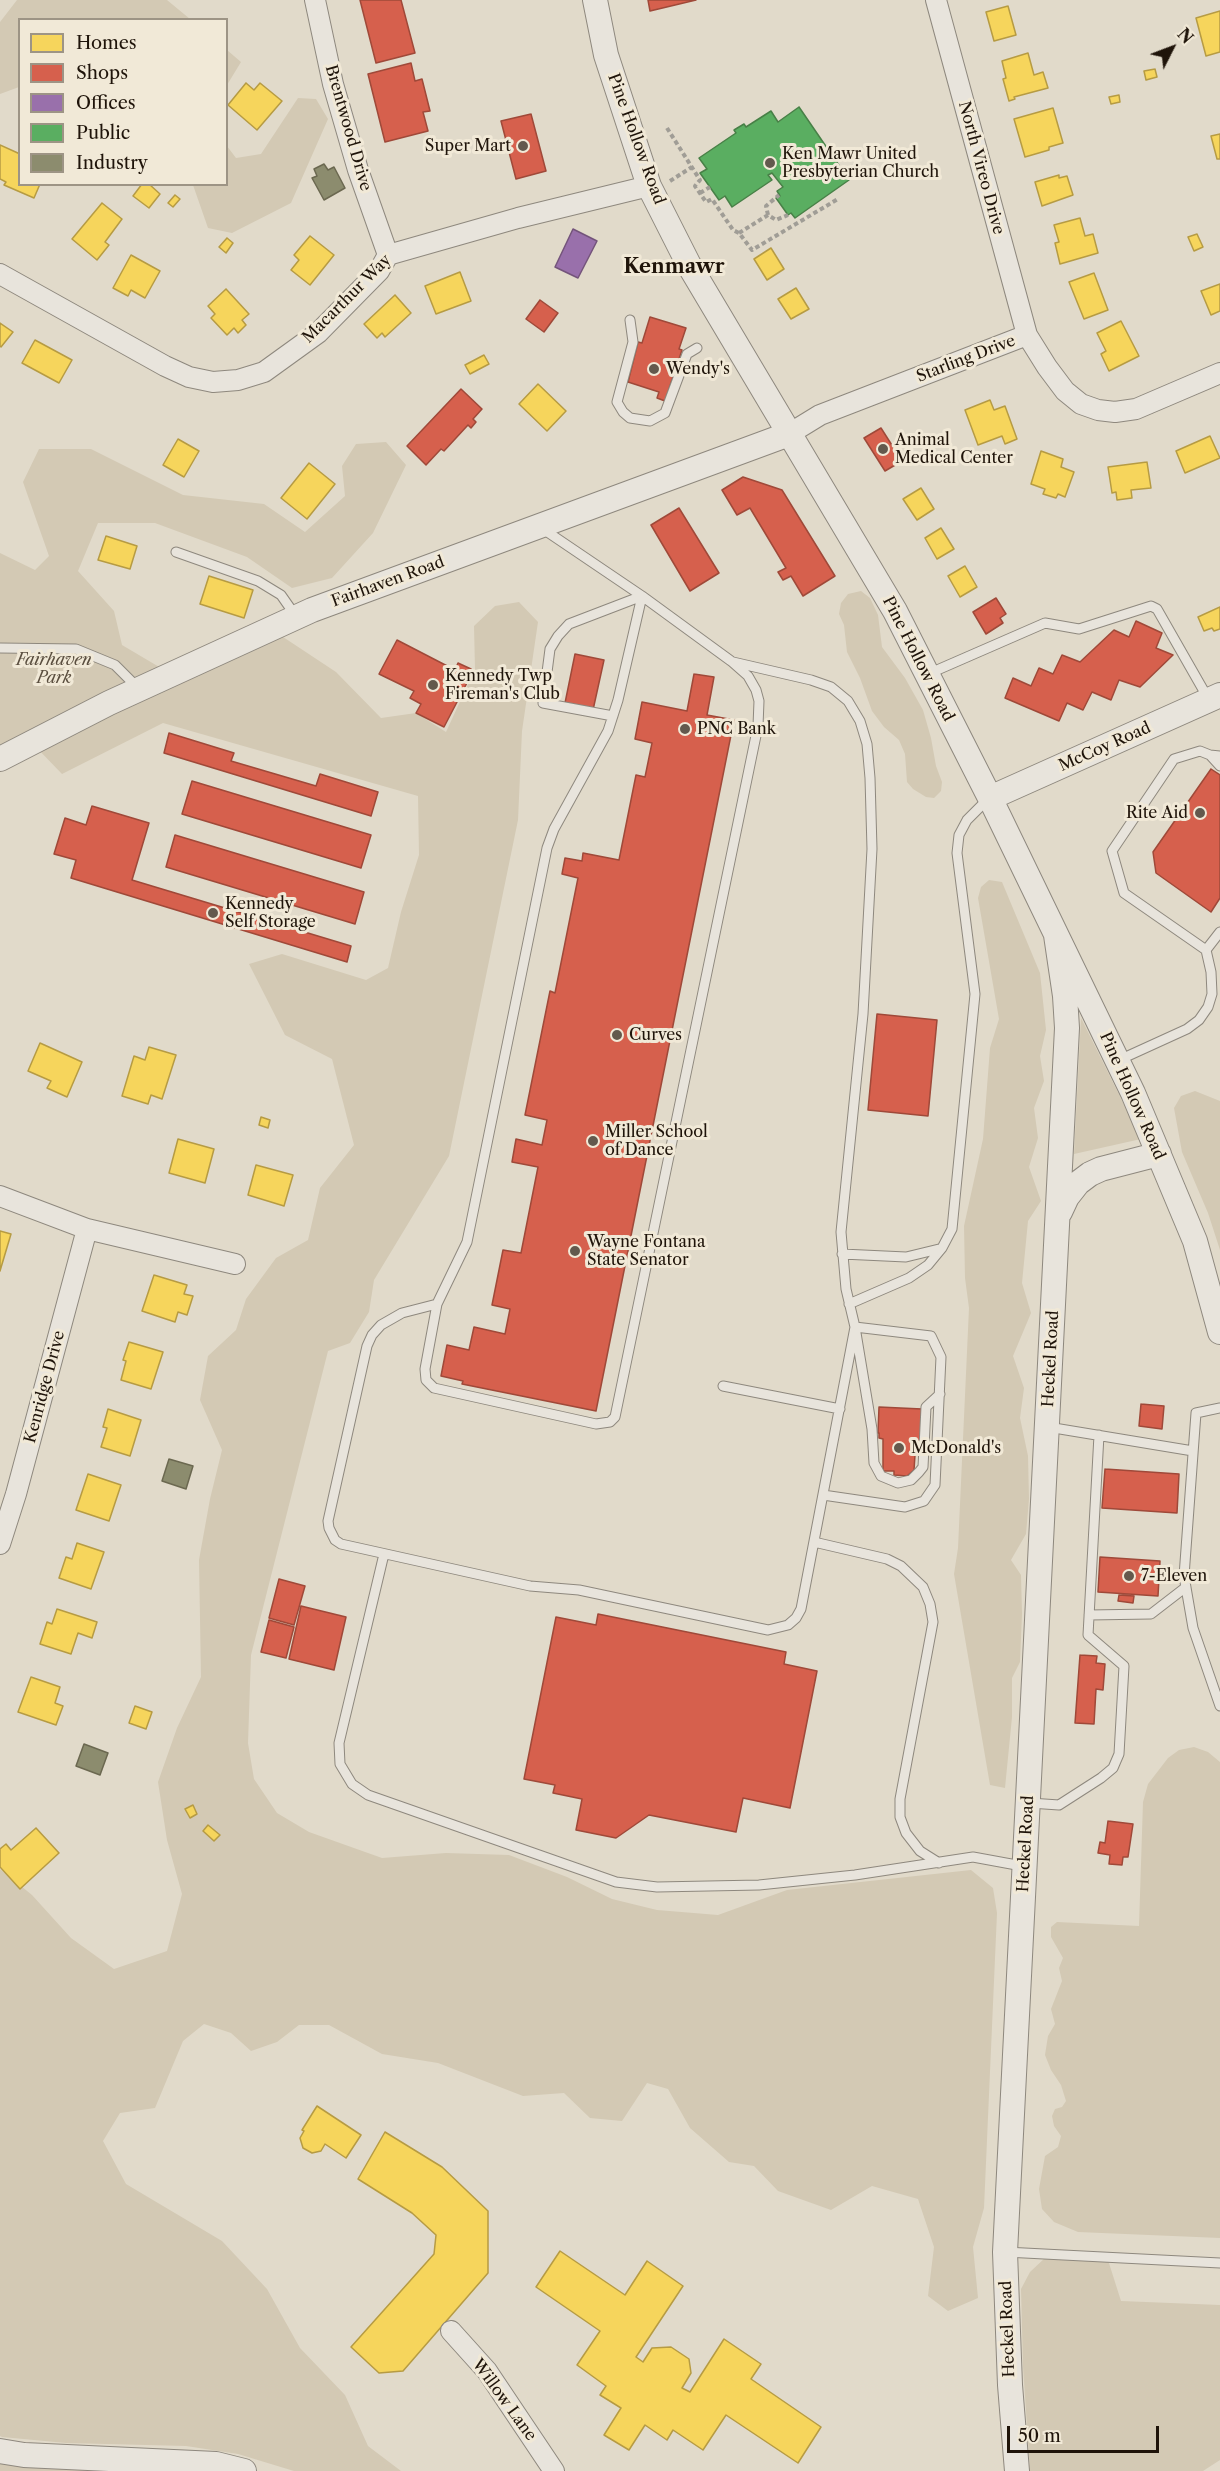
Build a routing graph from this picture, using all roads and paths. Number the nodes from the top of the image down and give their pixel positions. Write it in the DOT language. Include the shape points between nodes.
graph roads {
  1 [pos="315,0"];
  2 [pos="596,0"];
  3 [pos="936,0"];
  4 [pos="667,128"];
  5 [pos="649,186"];
  6 [pos="710,187"];
  7 [pos="700,194"];
  8 [pos="779,195"];
  9 [pos="838,199"];
  10 [pos="768,215"];
  11 [pos="788,215"];
  12 [pos="739,234"];
  13 [pos="388,255"];
  14 [pos="0,274"];
  15 [pos="630,320"];
  16 [pos="1026,336"];
  17 [pos="697,348"];
  18 [pos="1220,373"];
  19 [pos="789,434"];
  20 [pos="542,527"];
  21 [pos="176,552"];
  22 [pos="642,596"];
  23 [pos="296,617"];
  24 [pos="0,648"];
  25 [pos="731,661"];
  26 [pos="926,675"];
  27 [pos="139,689"];
  28 [pos="1215,698"];
  29 [pos="613,716"];
  30 [pos="1215,755"];
  31 [pos="0,759"];
  32 [pos="1220,766"];
  33 [pos="990,798"];
  34 [pos="1220,932"];
  35 [pos="1056,934"];
  36 [pos="1206,950"];
  37 [pos="1117,1061"];
  38 [pos="1159,1154"];
  39 [pos="0,1196"];
  40 [pos="1058,1217"];
  41 [pos="87,1229"];
  42 [pos="942,1248"];
  43 [pos="842,1254"];
  44 [pos="235,1264"];
  45 [pos="437,1304"];
  46 [pos="849,1304"];
  47 [pos="855,1327"];
  48 [pos="1220,1332"];
  49 [pos="723,1386"];
  50 [pos="940,1394"];
  51 [pos="1220,1408"];
  52 [pos="840,1409"];
  53 [pos="1048,1427"];
  54 [pos="1099,1435"];
  55 [pos="1193,1451"];
  56 [pos="823,1495"];
  57 [pos="814,1542"];
  58 [pos="0,1544"];
  59 [pos="384,1554"];
  60 [pos="1186,1587"];
  61 [pos="1089,1615"];
  62 [pos="1220,1707"];
  63 [pos="1028,1802"];
  64 [pos="939,1863"];
  65 [pos="1025,1867"];
  66 [pos="1005,2252"];
  67 [pos="1220,2263"];
  68 [pos="451,2331"];
  69 [pos="0,2451"];
  70 [pos="244,2471"];
  71 [pos="554,2471"];
  72 [pos="1017,2471"];
  1 -- 13 [label="street, Brentwood Drive" via="336,95"];
  2 -- 5 [label="street, Pine Hollow Road" via="606,55"];
  3 -- 16 [label="street, North Vireo Drive"];
  4 -- 7 [label="path" via="700,180 695,186"];
  5 -- 13 [label="street, Macarthur Way"];
  5 -- 19 [label="street, Pine Hollow Road" via="684,256"];
  6 -- 7 [label="path"];
  7 -- 12 [label="path" via="706,202 712,199"];
  8 -- 10 [label="path" via="766,206"];
  9 -- 12 [label="path" via="752,250"];
  10 -- 11 [label="path" via="776,220"];
  10 -- 12 [label="path"];
  13 -- 14 [label="street, Macarthur Way" via="379,271 309,339 264,372 213,382 165,366"];
  15 -- 17 [label="lane" via="633,342 617,402 630,418 650,421 665,413 687,354"];
  16 -- 18 [label="street, Starling Drive" via="1065,391 1081,404 1098,410 1136,409"];
  16 -- 19 [label="street, Starling Drive" via="820,415"];
  19 -- 20 [label="street, Fairhaven Road"];
  19 -- 26 [label="street, Pine Hollow Road" via="895,611"];
  20 -- 22 [label="lane"];
  20 -- 23 [label="street, Fairhaven Road"];
  21 -- 23 [label="lane" via="258,581 281,595"];
  22 -- 25 [label="lane"];
  22 -- 29 [label="lane"];
  22 -- 29 [label="lane" via="569,624 550,649 543,702"];
  23 -- 27 [label="street, Fairhaven Road"];
  24 -- 27 [label="lane" via="76,649 115,666"];
  25 -- 43 [label="lane" via="831,687 848,701 867,744 872,849 863,1014"];
  25 -- 45 [label="lane" via="748,676 756,690 758,726 615,1417 596,1424 434,1388 426,1380 424,1369"];
  26 -- 28 [label="lane" via="1045,623 1079,629 1150,606 1157,609"];
  26 -- 33 [label="street, Pine Hollow Road"];
  27 -- 31 [label="street, Fairhaven Road"];
  28 -- 33 [label="street, McCoy Road"];
  29 -- 45 [label="lane" via="547,848 467,1242"];
  30 -- 32 [label="lane"];
  30 -- 36 [label="lane" via="1187,753 1170,762 1112,851 1124,893"];
  33 -- 35 [label="street, Pine Hollow Road"];
  33 -- 42 [label="lane" via="967,820 959,835 957,853 975,994 952,1229"];
  34 -- 36 [label="lane"];
  35 -- 37 [label="street, Pine Hollow Road"];
  35 -- 40 [label="street, Heckel Road" via="1067,1028"];
  36 -- 37 [label="lane" via="1212,994 1199,1020"];
  37 -- 38 [label="street, Pine Hollow Road"];
  38 -- 40 [label="street, Heckel Road" via="1090,1174 1067,1197"];
  38 -- 48 [label="street, Pine Hollow Road" via="1195,1240"];
  39 -- 41 [label="street"];
  40 -- 53 [label="street, Heckel Road"];
  41 -- 44 [label="street"];
  41 -- 58 [label="street, Kenridge Drive"];
  42 -- 43 [label="lane" via="906,1257"];
  42 -- 46 [label="lane" via="928,1265 909,1278"];
  43 -- 46 [label="lane"];
  45 -- 59 [label="lane" via="402,1313 372,1335 328,1521 331,1534 341,1544"];
  46 -- 47 [label="lane"];
  47 -- 50 [label="lane" via="931,1336 941,1357"];
  47 -- 50 [label="lane" via="874,1463 880,1476 907,1482 922,1467 926,1407"];
  47 -- 52 [label="lane"];
  49 -- 52 [label="lane"];
  50 -- 56 [label="lane" via="936,1485 924,1501 905,1507"];
  51 -- 55 [label="lane" via="1196,1413"];
  52 -- 56 [label="lane"];
  53 -- 54 [label="lane"];
  53 -- 63 [label="street, Heckel Road"];
  54 -- 55 [label="lane"];
  54 -- 61 [label="lane"];
  55 -- 60 [label="lane"];
  56 -- 57 [label="lane"];
  57 -- 59 [label="lane" via="801,1609 788,1625 768,1630 579,1590 530,1586"];
  57 -- 64 [label="lane" via="887,1559 901,1566 923,1587 930,1604 933,1622 900,1817 920,1851"];
  59 -- 64 [label="lane" via="339,1743 340,1764 352,1784 368,1795 616,1882 657,1887 759,1885"];
  60 -- 61 [label="lane" via="1151,1614"];
  60 -- 62 [label="lane" via="1193,1628"];
  61 -- 63 [label="lane" via="1088,1635 1124,1666 1119,1754 1113,1768 1059,1804"];
  63 -- 65 [label="street, Heckel Road"];
  64 -- 65 [label="lane" via="973,1857"];
  65 -- 66 [label="street, Heckel Road"];
  66 -- 67 [label="lane"];
  66 -- 72 [label="street, Heckel Road"];
  68 -- 71 [label="street, Willow Lane" via="487,2371"];
  69 -- 70 [label="street" via="216,2464"];
}
